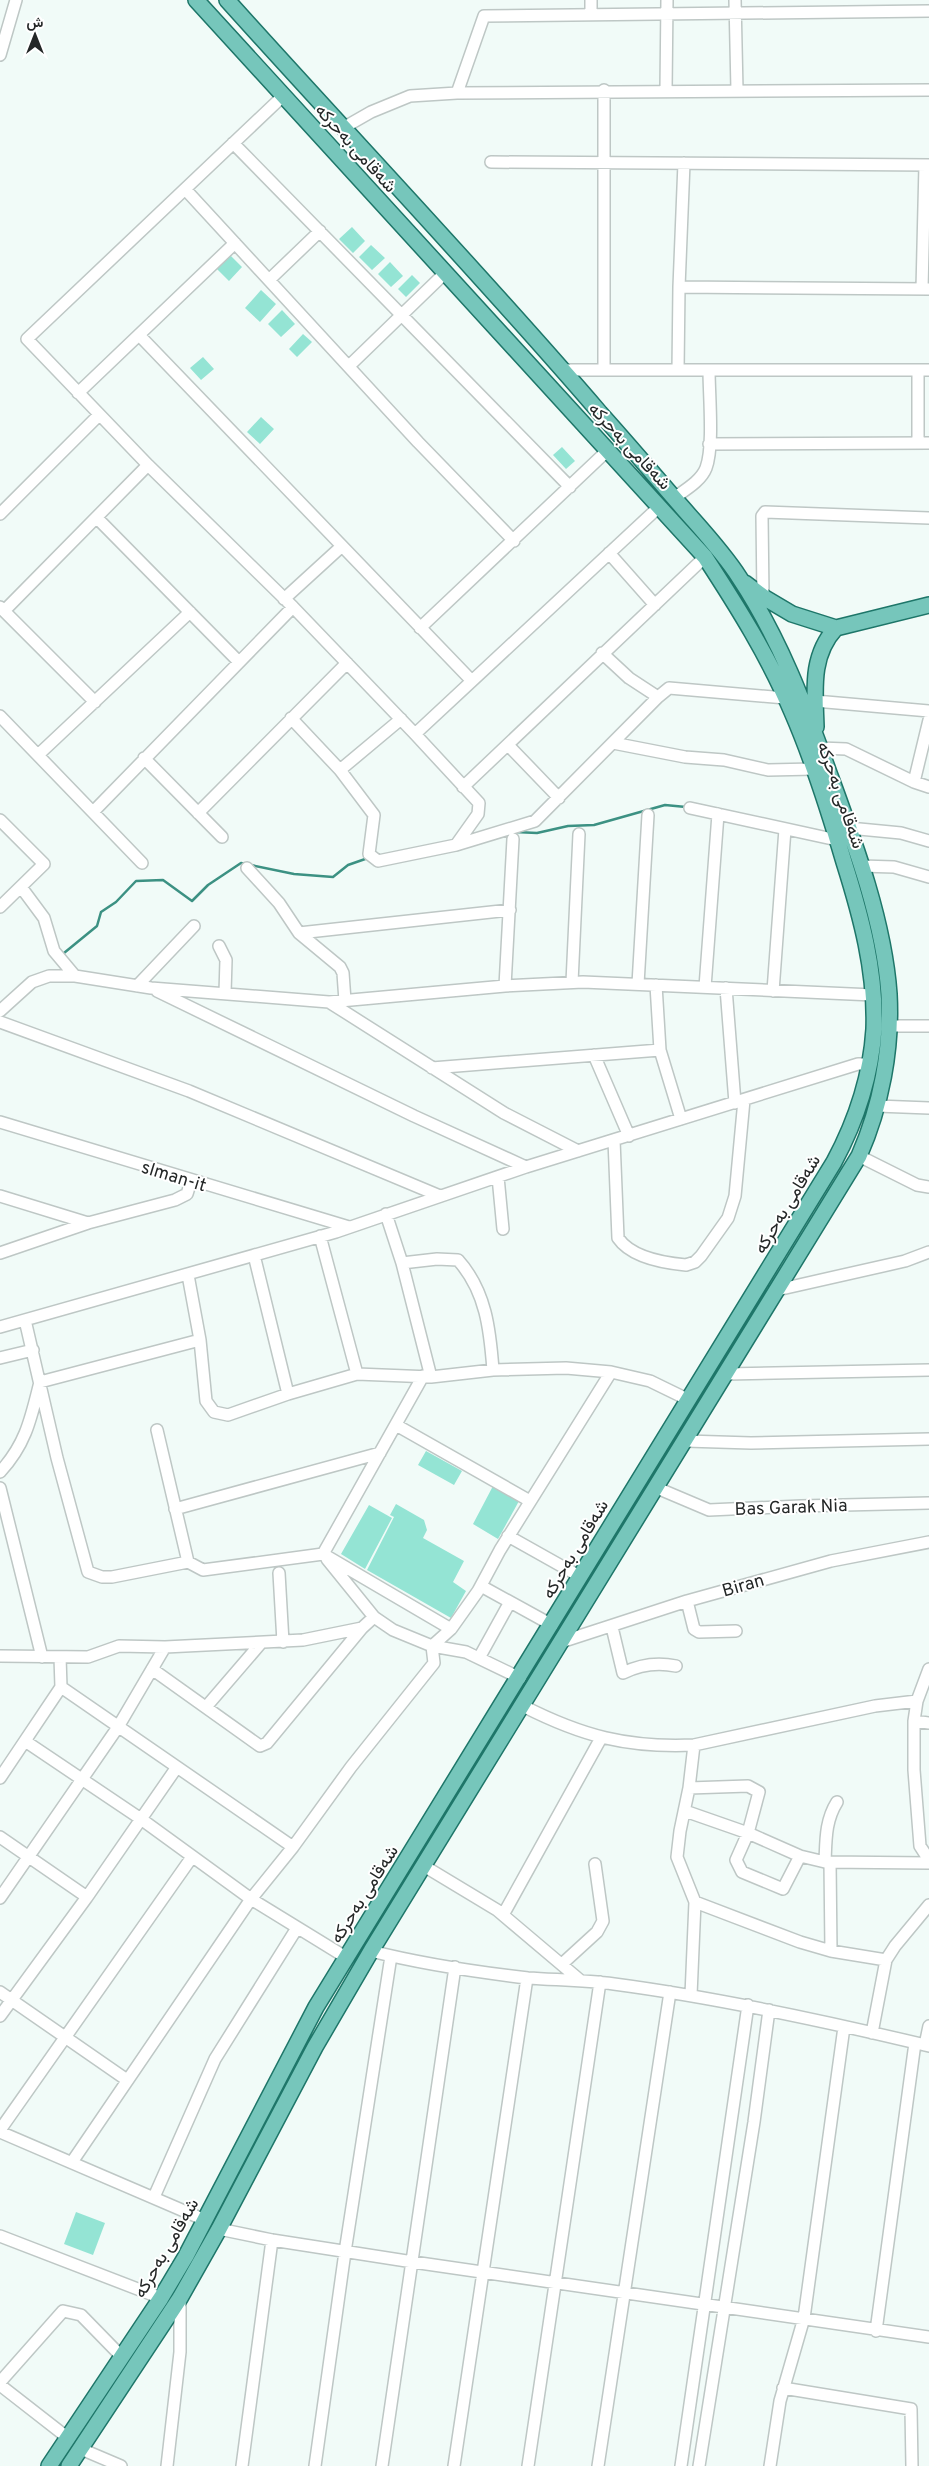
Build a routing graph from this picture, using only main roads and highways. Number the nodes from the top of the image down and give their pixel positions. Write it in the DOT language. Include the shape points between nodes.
graph roads {
  1 [pos="196,0"];
  2 [pos="227,0"];
  3 [pos="300,81"];
  4 [pos="283,96"];
  5 [pos="504,304"];
  6 [pos="488,319"];
  7 [pos="740,579"];
  8 [pos="929,604"];
  9 [pos="836,628"];
  10 [pos="818,743"];
  11 [pos="867,914"];
  12 [pos="878,965"];
  13 [pos="565,1602"];
  14 [pos="580,1610"];
  15 [pos="316,2007"];
  16 [pos="333,2017"];
  17 [pos="298,2039"];
  18 [pos="315,2047"];
  19 [pos="102,2386"];
  20 [pos="116,2395"];
  21 [pos="49,2466"];
  22 [pos="69,2466"];
  1 -- 4 [label="main road, شەقامی بەحرکە"];
  2 -- 3 [label="main road, شەقامی بەحرکە"];
  3 -- 4 [label="main road"];
  3 -- 5 [label="main road, شەقامی بەحرکە"];
  4 -- 6 [label="main road, شەقامی بەحرکە"];
  5 -- 6 [label="main road"];
  5 -- 7 [label="main road, شەقامی بەحرکە" via="717,547"];
  6 -- 11 [label="main road, شەقامی بەحرکە" via="705,557 745,619 785,698"];
  7 -- 9 [label="main road" via="792,614"];
  7 -- 10 [label="main road, شەقامی بەحرکە" via="786,664"];
  8 -- 9 [label="main road"];
  9 -- 10 [label="main road" via="824,642 817,659"];
  10 -- 11 [label="main road, شەقامی بەحرکە" via="862,866"];
  11 -- 12 [label="main road, شەقامی بەحرکە"];
  12 -- 13 [label="main road, شەقامی بەحرکە" via="872,995 874,1027 870,1064 842,1147"];
  12 -- 14 [label="main road, شەقامی بەحرکە" via="889,995 889,1026 877,1106 859,1156"];
  13 -- 14 [label="main road" via="575,1601"];
  13 -- 15 [label="main road, شەقامی بەحرکە"];
  14 -- 16 [label="main road, شەقامی بەحرکە"];
  15 -- 16 [label="main road"];
  15 -- 17 [label="main road, شەقامی بەحرکە"];
  16 -- 18 [label="main road, شەقامی بەحرکە"];
  17 -- 18 [label="main road"];
  17 -- 19 [label="main road, شەقامی بەحرکە" via="161,2298"];
  18 -- 20 [label="main road, شەقامی بەحرکە" via="219,2230 180,2298"];
  19 -- 20 [label="main road"];
  19 -- 21 [label="main road, شەقامی بەحرکە"];
  20 -- 22 [label="main road, شەقامی بەحرکە"];
}
